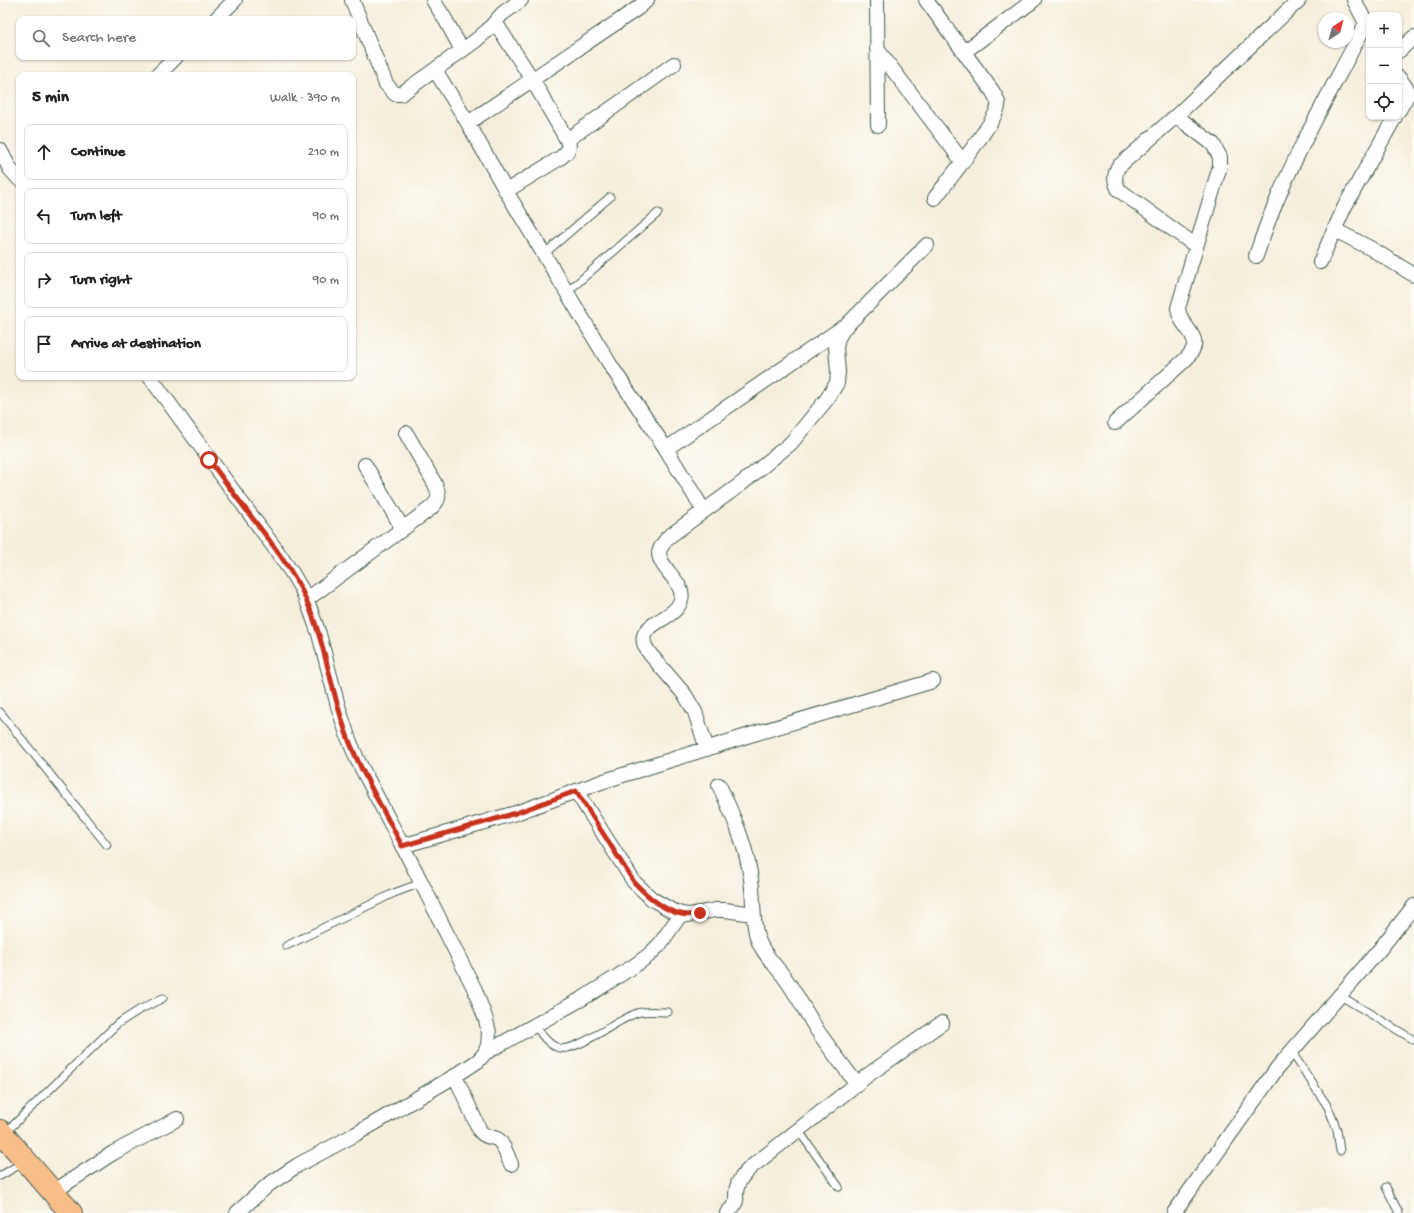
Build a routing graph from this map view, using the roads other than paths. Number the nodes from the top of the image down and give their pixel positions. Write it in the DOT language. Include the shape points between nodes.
graph roads {
  1 [pos="235,0"];
  2 [pos="352,0"];
  3 [pos="433,0"];
  4 [pos="521,0"];
  5 [pos="647,0"];
  6 [pos="877,0"];
  7 [pos="926,0"];
  8 [pos="1034,0"];
  9 [pos="1298,0"];
  10 [pos="1354,0"];
  11 [pos="219,16"];
  12 [pos="495,22"];
  13 [pos="1366,22"];
  14 [pos="1366,30"];
  15 [pos="1414,37"];
  16 [pos="1402,48"];
  17 [pos="877,49"];
  18 [pos="462,50"];
  19 [pos="964,52"];
  20 [pos="173,60"];
  21 [pos="674,64"];
  22 [pos="435,70"];
  23 [pos="161,72"];
  24 [pos="532,80"];
  25 [pos="1402,82"];
  26 [pos="1412,95"];
  27 [pos="1402,107"];
  28 [pos="1176,116"];
  29 [pos="1393,120"];
  30 [pos="468,123"];
  31 [pos="878,125"];
  32 [pos="567,140"];
  33 [pos="0,150"];
  34 [pos="962,162"];
  35 [pos="16,176"];
  36 [pos="506,190"];
  37 [pos="610,197"];
  38 [pos="935,198"];
  39 [pos="658,213"];
  40 [pos="1335,230"];
  41 [pos="927,245"];
  42 [pos="1196,246"];
  43 [pos="544,254"];
  44 [pos="1256,256"];
  45 [pos="1320,262"];
  46 [pos="1414,275"];
  47 [pos="567,292"];
  48 [pos="844,328"];
  49 [pos="152,380"];
  50 [pos="1115,423"];
  51 [pos="406,433"];
  52 [pos="666,449"];
  53 [pos="365,465"];
  54 [pos="704,511"];
  55 [pos="403,529"];
  56 [pos="306,600"];
  57 [pos="932,681"];
  58 [pos="0,712"];
  59 [pos="707,749"];
  60 [pos="719,785"];
  61 [pos="576,791"];
  62 [pos="107,845"];
  63 [pos="402,846"];
  64 [pos="422,883"];
  65 [pos="1414,907"];
  66 [pos="681,914"];
  67 [pos="753,914"];
  68 [pos="286,946"];
  69 [pos="1339,995"];
  70 [pos="163,998"];
  71 [pos="668,1012"];
  72 [pos="942,1023"];
  73 [pos="535,1025"];
  74 [pos="1414,1040"];
  75 [pos="1292,1051"];
  76 [pos="485,1053"];
  77 [pos="455,1076"];
  78 [pos="857,1084"];
  79 [pos="177,1119"];
  80 [pos="798,1130"];
  81 [pos="2,1133"];
  82 [pos="1340,1151"];
  83 [pos="26,1161"];
  84 [pos="511,1164"];
  85 [pos="0,1176"];
  86 [pos="839,1187"];
  87 [pos="1386,1187"];
  88 [pos="53,1192"];
  89 [pos="71,1213"];
  90 [pos="237,1213"];
  91 [pos="726,1213"];
  92 [pos="1174,1213"];
  93 [pos="1399,1213"];
  1 -- 11 [label="street"];
  2 -- 22 [label="street" via="391,91 401,94"];
  3 -- 18 [label="street"];
  4 -- 12 [label="street"];
  5 -- 24 [label="street"];
  6 -- 17 [label="street"];
  7 -- 19 [label="street"];
  8 -- 19 [label="street"];
  9 -- 28 [label="street"];
  10 -- 13 [label="street"];
  12 -- 18 [label="street"];
  12 -- 24 [label="street"];
  14 -- 44 [label="street" via="1291,169 1271,213"];
  15 -- 16 [label="street"];
  17 -- 31 [label="street"];
  17 -- 34 [label="street"];
  18 -- 22 [label="street"];
  19 -- 34 [label="street" via="993,92 998,101 998,108"];
  20 -- 23 [label="street"];
  21 -- 32 [label="street"];
  22 -- 30 [label="street"];
  24 -- 30 [label="street"];
  24 -- 32 [label="street"];
  25 -- 26 [label="street"];
  26 -- 27 [label="street"];
  28 -- 42 [label="street" via="1213,144 1220,157 1220,166"];
  28 -- 42 [label="street" via="1118,167 1114,178 1119,190"];
  29 -- 40 [label="street"];
  30 -- 36 [label="street"];
  32 -- 36 [label="street" via="567,152"];
  33 -- 35 [label="street"];
  34 -- 38 [label="street"];
  36 -- 43 [label="street"];
  37 -- 43 [label="lane"];
  39 -- 47 [label="lane"];
  40 -- 45 [label="street"];
  40 -- 46 [label="street"];
  41 -- 48 [label="street"];
  42 -- 50 [label="street" via="1178,308 1178,315 1194,338 1195,346 1192,353"];
  43 -- 47 [label="street"];
  47 -- 52 [label="street" via="611,366"];
  48 -- 52 [label="street"];
  48 -- 54 [label="street" via="836,348 837,383 827,399 791,443"];
  49 -- 56 [label="street" via="279,554"];
  51 -- 55 [label="street" via="436,484 439,497 431,508"];
  52 -- 54 [label="street"];
  53 -- 55 [label="street"];
  54 -- 59 [label="street" via="667,538 662,546 659,554 661,560 680,588 681,601 672,613 644,633 643,642 645,648 685,695 695,712"];
  55 -- 56 [label="street"];
  56 -- 63 [label="street" via="319,634 348,737"];
  57 -- 59 [label="street"];
  58 -- 62 [label="lane"];
  59 -- 61 [label="street"];
  60 -- 67 [label="street" via="737,824 745,851 750,873"];
  61 -- 63 [label="street" via="516,813"];
  61 -- 66 [label="street" via="634,882 652,899"];
  63 -- 64 [label="street"];
  64 -- 68 [label="lane"];
  64 -- 76 [label="street" via="475,990 489,1033"];
  65 -- 69 [label="street"];
  66 -- 67 [label="street" via="715,910"];
  66 -- 73 [label="street" via="649,955 585,997"];
  67 -- 78 [label="street" via="760,944 794,991 818,1032"];
  69 -- 74 [label="lane"];
  69 -- 75 [label="street"];
  70 -- 81 [label="lane" via="117,1024"];
  71 -- 73 [label="lane" via="638,1013 589,1039 560,1049 546,1040"];
  72 -- 78 [label="street"];
  73 -- 76 [label="street"];
  75 -- 82 [label="lane" via="1328,1107 1337,1130"];
  75 -- 92 [label="street"];
  76 -- 77 [label="street" via="478,1061"];
  77 -- 84 [label="street" via="480,1131 500,1142"];
  77 -- 90 [label="street" via="298,1165 268,1185"];
  78 -- 80 [label="street"];
  79 -- 88 [label="street" via="113,1152"];
  80 -- 86 [label="lane"];
  80 -- 91 [label="street" via="742,1176 737,1188 736,1203"];
  81 -- 83 [label="highway"];
  83 -- 85 [label="lane"];
  83 -- 88 [label="highway"];
  87 -- 93 [label="lane"];
  88 -- 89 [label="highway"];
}
